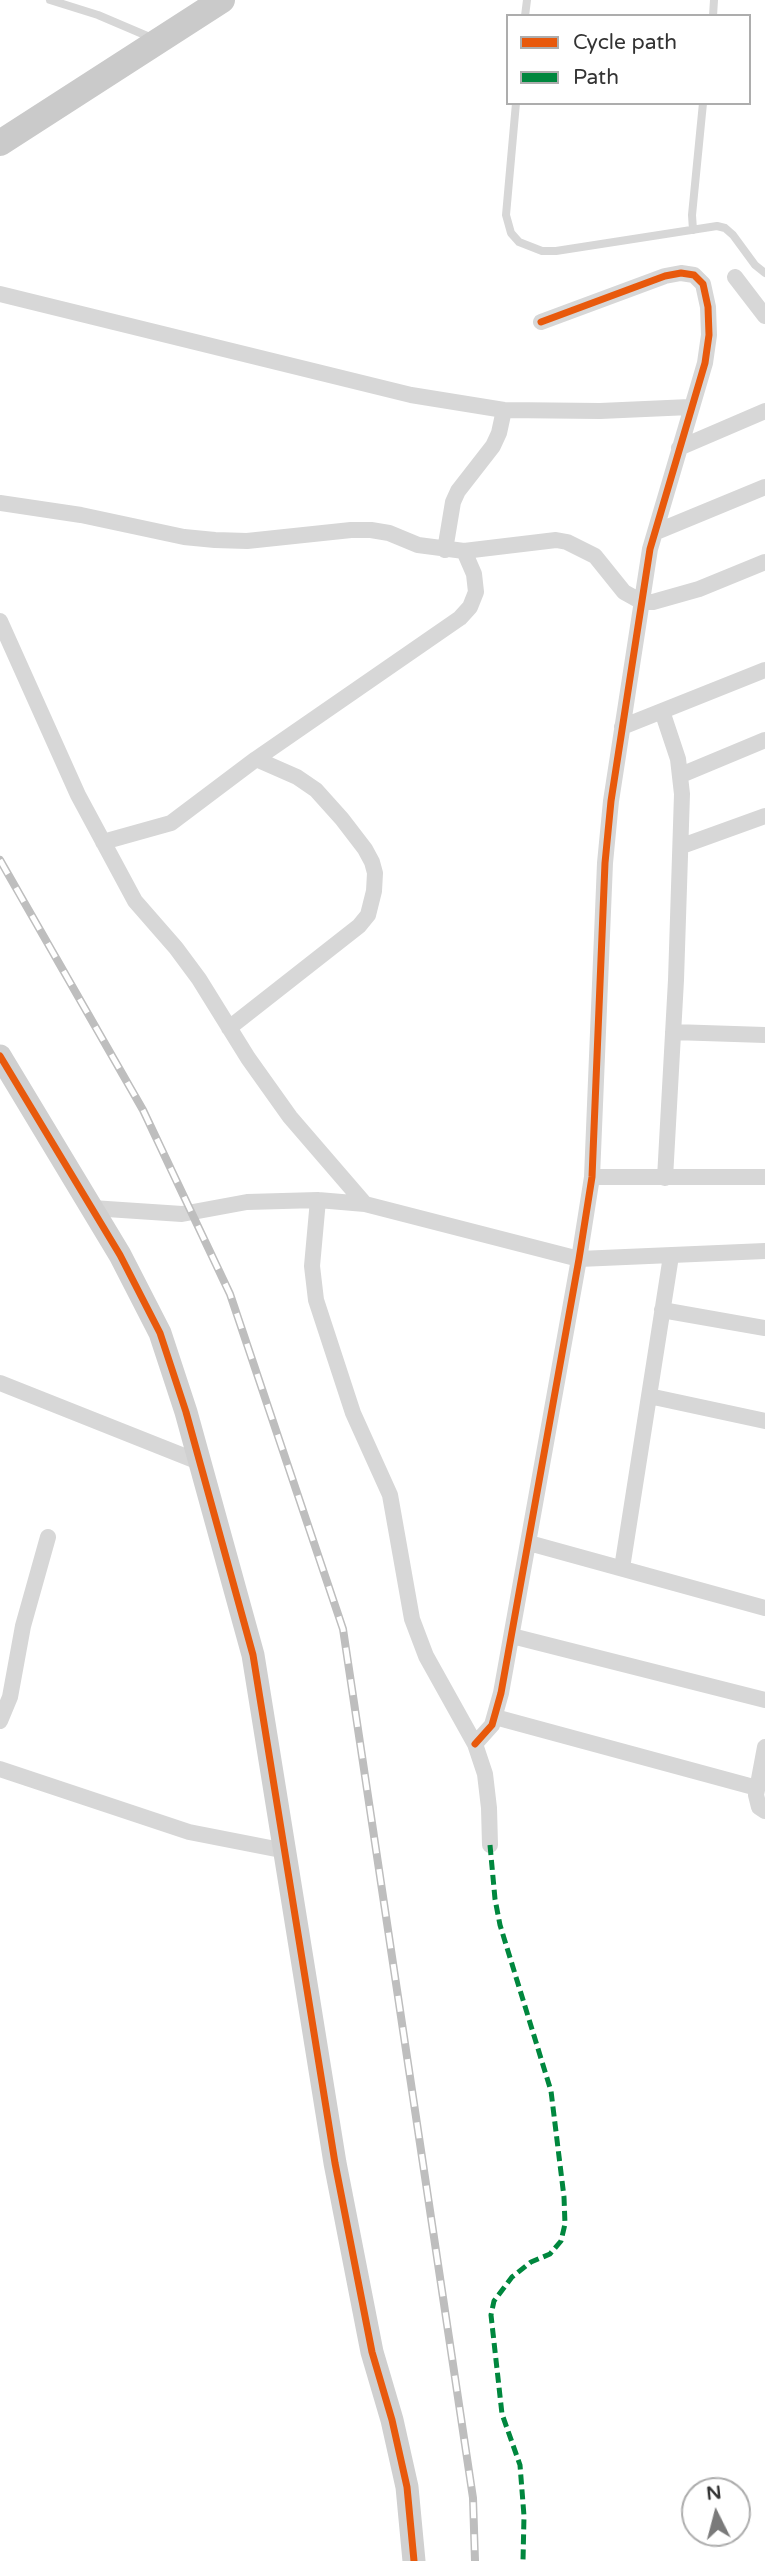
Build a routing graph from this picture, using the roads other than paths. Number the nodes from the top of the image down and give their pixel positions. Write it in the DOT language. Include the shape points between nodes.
graph roads {
  1 [pos="50,0"];
  2 [pos="222,0"];
  3 [pos="158,41"];
  4 [pos="516,105"];
  5 [pos="703,105"];
  6 [pos="0,143"];
  7 [pos="693,230"];
  8 [pos="765,273"];
  9 [pos="735,277"];
  10 [pos="0,294"];
  11 [pos="765,316"];
  12 [pos="541,322"];
  13 [pos="691,407"];
  14 [pos="504,410"];
  15 [pos="765,411"];
  16 [pos="679,447"];
  17 [pos="765,487"];
  18 [pos="0,503"];
  19 [pos="656,532"];
  20 [pos="445,550"];
  21 [pos="464,551"];
  22 [pos="765,562"];
  23 [pos="642,602"];
  24 [pos="0,621"];
  25 [pos="765,670"];
  26 [pos="662,711"];
  27 [pos="622,727"];
  28 [pos="765,740"];
  29 [pos="256,759"];
  30 [pos="681,775"];
  31 [pos="765,816"];
  32 [pos="103,842"];
  33 [pos="682,846"];
  34 [pos="229,1028"];
  35 [pos="673,1032"];
  36 [pos="765,1035"];
  37 [pos="0,1056"];
  38 [pos="592,1177"];
  39 [pos="765,1177"];
  40 [pos="665,1178"];
  41 [pos="318,1200"];
  42 [pos="365,1204"];
  43 [pos="92,1208"];
  44 [pos="765,1251"];
  45 [pos="671,1256"];
  46 [pos="579,1259"];
  47 [pos="662,1310"];
  48 [pos="765,1328"];
  49 [pos="0,1383"];
  50 [pos="649,1396"];
  51 [pos="765,1421"];
  52 [pos="199,1462"];
  53 [pos="48,1537"];
  54 [pos="529,1544"];
  55 [pos="622,1569"];
  56 [pos="765,1608"];
  57 [pos="512,1636"];
  58 [pos="765,1700"];
  59 [pos="495,1717"];
  60 [pos="0,1721"];
  61 [pos="475,1744"];
  62 [pos="765,1747"];
  63 [pos="0,1769"];
  64 [pos="757,1788"];
  65 [pos="765,1811"];
  66 [pos="489,1845"];
  67 [pos="286,1851"];
  68 [pos="414,2561"];
  1 -- 3 [label="lane"];
  2 -- 3 [label="main road"];
  3 -- 6 [label="main road"];
  4 -- 7 [label="lane" via="506,202 508,224 519,242 556,251"];
  5 -- 7 [label="lane"];
  7 -- 8 [label="lane" via="725,228"];
  9 -- 11 [label="street"];
  10 -- 14 [label="street" via="411,395"];
  12 -- 13 [label="street" via="665,276 694,275 703,284 709,335"];
  13 -- 14 [label="street"];
  13 -- 16 [label="street"];
  14 -- 20 [label="street" via="493,446 453,502"];
  15 -- 16 [label="street"];
  16 -- 19 [label="street"];
  17 -- 19 [label="street"];
  18 -- 20 [label="street" via="184,537 247,541 371,530"];
  19 -- 23 [label="street"];
  20 -- 21 [label="street"];
  21 -- 23 [label="street" via="531,541 567,542 595,556 624,592"];
  21 -- 29 [label="street" via="476,592 460,618"];
  22 -- 23 [label="street" via="699,589"];
  23 -- 27 [label="street"];
  24 -- 32 [label="street"];
  25 -- 26 [label="street"];
  26 -- 27 [label="street"];
  26 -- 30 [label="street"];
  27 -- 38 [label="street" via="605,863"];
  28 -- 30 [label="street"];
  29 -- 32 [label="street" via="171,823"];
  29 -- 34 [label="street" via="316,790 365,849 375,873 374,891 368,915 359,926"];
  30 -- 33 [label="street"];
  31 -- 33 [label="street"];
  32 -- 34 [label="street" via="135,901 176,948"];
  33 -- 35 [label="street"];
  34 -- 42 [label="street" via="290,1117"];
  35 -- 36 [label="street"];
  35 -- 40 [label="street"];
  37 -- 43 [label="street"];
  38 -- 40 [label="street"];
  38 -- 46 [label="street"];
  39 -- 40 [label="street"];
  41 -- 42 [label="street"];
  41 -- 43 [label="street" via="247,1202 182,1214"];
  41 -- 61 [label="street" via="312,1266 316,1300 353,1413 390,1495 412,1619 426,1656"];
  42 -- 46 [label="street"];
  43 -- 52 [label="street" via="160,1333"];
  44 -- 45 [label="street"];
  45 -- 46 [label="street"];
  45 -- 47 [label="street"];
  46 -- 54 [label="street"];
  47 -- 48 [label="street"];
  47 -- 50 [label="street"];
  49 -- 52 [label="street"];
  50 -- 51 [label="street"];
  50 -- 55 [label="street"];
  52 -- 67 [label="street" via="254,1655"];
  53 -- 60 [label="street" via="23,1626 10,1697"];
  54 -- 55 [label="street"];
  54 -- 57 [label="street"];
  55 -- 56 [label="street"];
  57 -- 58 [label="street"];
  57 -- 59 [label="street"];
  59 -- 61 [label="street"];
  59 -- 64 [label="street"];
  61 -- 66 [label="street" via="485,1774"];
  62 -- 64 [label="street"];
  63 -- 67 [label="street" via="190,1832"];
  64 -- 65 [label="street" via="757,1800"];
  67 -- 68 [label="street" via="335,2163 372,2352 407,2487"];
}
